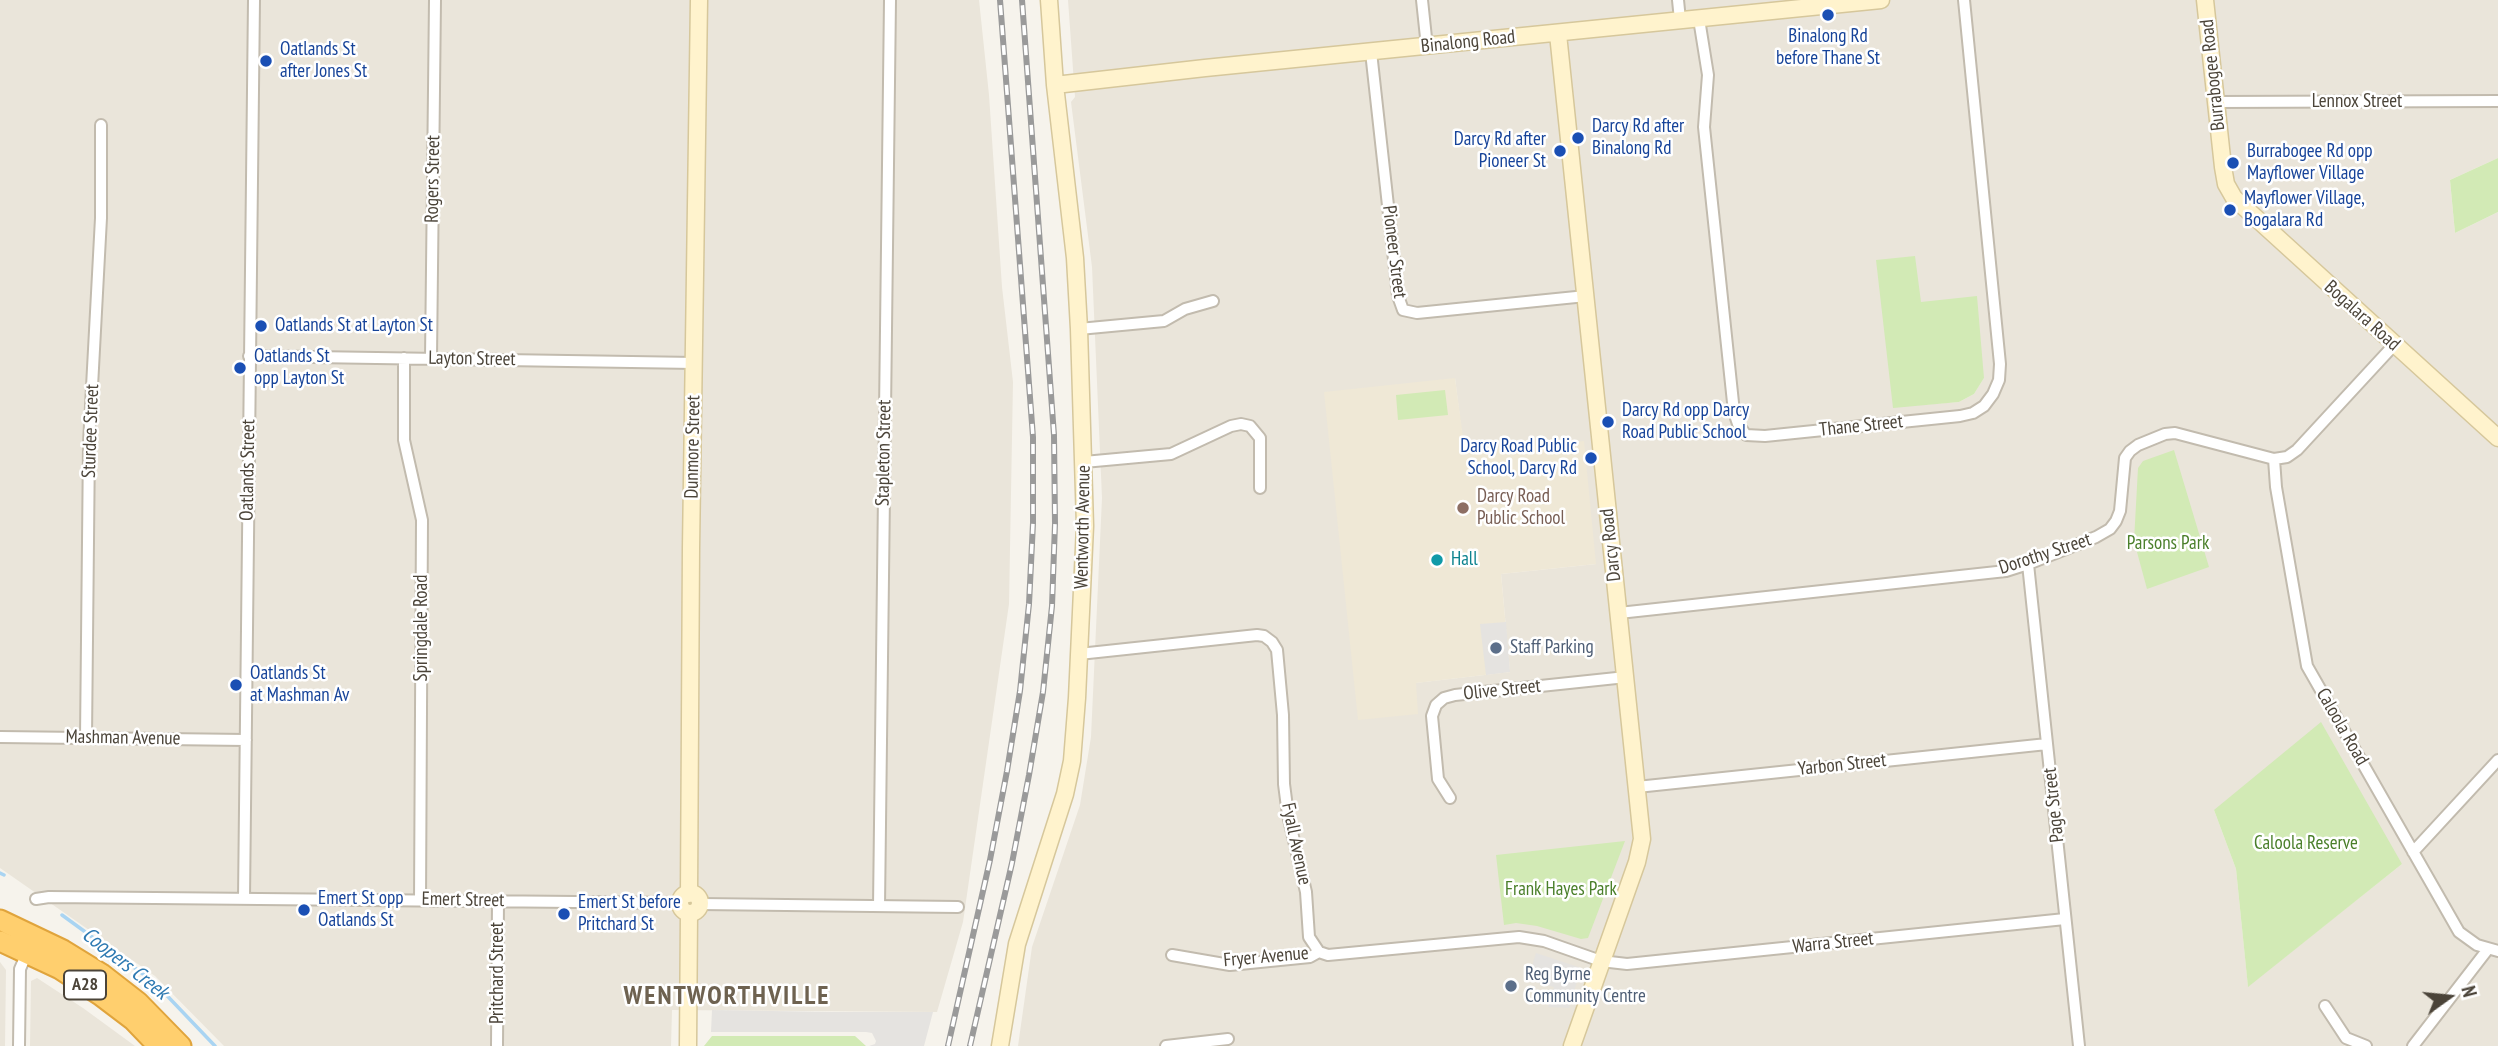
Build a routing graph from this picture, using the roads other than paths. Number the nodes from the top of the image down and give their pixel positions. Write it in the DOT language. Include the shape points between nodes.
graph roads {
  1 [pos="254,0"];
  2 [pos="435,0"];
  3 [pos="699,0"];
  4 [pos="890,0"];
  5 [pos="1049,0"];
  6 [pos="1422,0"];
  7 [pos="1678,0"];
  8 [pos="1881,0"];
  9 [pos="1964,0"];
  10 [pos="2205,0"];
  11 [pos="1699,19"];
  12 [pos="1680,20"];
  13 [pos="1558,34"];
  14 [pos="1427,47"];
  15 [pos="1371,52"];
  16 [pos="1055,85"];
  17 [pos="2498,101"];
  18 [pos="2216,102"];
  19 [pos="101,125"];
  20 [pos="2229,190"];
  21 [pos="1586,296"];
  22 [pos="1213,301"];
  23 [pos="1079,329"];
  24 [pos="2394,345"];
  25 [pos="249,356"];
  26 [pos="404,358"];
  27 [pos="431,358"];
  28 [pos="695,363"];
  29 [pos="2498,438"];
  30 [pos="2274,459"];
  31 [pos="1084,462"];
  32 [pos="1260,488"];
  33 [pos="2028,564"];
  34 [pos="1619,612"];
  35 [pos="1079,654"];
  36 [pos="1626,677"];
  37 [pos="0,737"];
  38 [pos="86,737"];
  39 [pos="246,740"];
  40 [pos="2047,744"];
  41 [pos="2498,760"];
  42 [pos="1637,787"];
  43 [pos="1450,798"];
  44 [pos="2413,852"];
  45 [pos="244,898"];
  46 [pos="36,899"];
  47 [pos="420,900"];
  48 [pos="498,901"];
  49 [pos="690,903"];
  50 [pos="879,906"];
  51 [pos="958,906"];
  52 [pos="2066,919"];
  53 [pos="0,920"];
  54 [pos="0,941"];
  55 [pos="2493,950"];
  56 [pos="1319,952"];
  57 [pos="27,953"];
  58 [pos="1172,955"];
  59 [pos="1601,961"];
  60 [pos="2325,1006"];
  61 [pos="1228,1039"];
  62 [pos="2344,1042"];
  63 [pos="19,1046"];
  64 [pos="158,1046"];
  65 [pos="181,1046"];
  66 [pos="498,1046"];
  67 [pos="688,1046"];
  68 [pos="1000,1046"];
  69 [pos="1166,1046"];
  70 [pos="1572,1046"];
  71 [pos="2079,1046"];
  72 [pos="2366,1046"];
  73 [pos="2413,1046"];
  1 -- 25 [label="street, Oatlands Street"];
  2 -- 27 [label="street, Rogers Street"];
  3 -- 28 [label="street, Dunmore Street"];
  4 -- 50 [label="street, Stapleton Street"];
  5 -- 16 [label="street, Wentworth Avenue"];
  6 -- 14 [label="street"];
  7 -- 12 [label="street"];
  8 -- 11 [label="street, Binalong Road"];
  9 -- 11 [label="street, Thane Street" via="2000,364 1993,394 1984,406 1960,416 1765,436 1746,435 1734,412 1704,127 1708,75"];
  10 -- 18 [label="street, Burrabogee Road"];
  11 -- 12 [label="street, Binalong Road"];
  12 -- 13 [label="street, Binalong Road"];
  13 -- 14 [label="street, Binalong Road"];
  13 -- 21 [label="street, Darcy Road"];
  14 -- 15 [label="street, Binalong Road"];
  15 -- 16 [label="street, Binalong Road"];
  15 -- 21 [label="street, Pioneer Street" via="1398,296 1404,310 1417,313"];
  16 -- 23 [label="street, Wentworth Avenue"];
  17 -- 18 [label="street, Lennox Street"];
  18 -- 20 [label="street, Burrabogee Road"];
  19 -- 38 [label="street, Sturdee Street" via="101,218 89,443"];
  20 -- 24 [label="street, Bogalara Road"];
  21 -- 34 [label="street, Darcy Road"];
  22 -- 23 [label="street" via="1164,321"];
  23 -- 31 [label="street, Wentworth Avenue"];
  24 -- 29 [label="street, Bogalara Road"];
  24 -- 30 [label="street" via="2297,450"];
  25 -- 26 [label="street, Layton Street"];
  25 -- 39 [label="street, Oatlands Street"];
  26 -- 27 [label="street, Layton Street"];
  26 -- 47 [label="street, Springdale Road" via="404,440 422,520"];
  27 -- 28 [label="street, Layton Street"];
  28 -- 49 [label="street, Dunmore Street"];
  30 -- 33 [label="street, Dorothy Street" via="2186,435 2165,435 2146,442 2126,458 2120,511 2110,529"];
  30 -- 44 [label="street, Caloola Road" via="2307,666"];
  31 -- 32 [label="street" via="1171,454 1241,424 1250,426 1260,438"];
  31 -- 35 [label="street, Wentworth Avenue"];
  33 -- 34 [label="street, Dorothy Street" via="2006,571"];
  33 -- 40 [label="street, Page Street"];
  34 -- 36 [label="street, Darcy Road"];
  35 -- 56 [label="street, Fyall Avenue" via="1257,635 1272,642 1277,650 1288,815 1306,892 1309,937"];
  35 -- 68 [label="street, Wentworth Avenue" via="1069,778 1020,934"];
  36 -- 42 [label="street, Darcy Road"];
  36 -- 43 [label="street, Olive Street" via="1444,698 1432,716 1438,779"];
  37 -- 38 [label="street, Mashman Avenue"];
  38 -- 39 [label="street, Mashman Avenue"];
  39 -- 45 [label="street, Oatlands Street"];
  40 -- 42 [label="street, Yarbon Street"];
  40 -- 52 [label="street, Page Street"];
  41 -- 44 [label="street"];
  42 -- 59 [label="street, Darcy Road" via="1642,846"];
  44 -- 55 [label="street, Caloola Road" via="2459,932"];
  45 -- 46 [label="street, Emert Street"];
  45 -- 47 [label="street, Emert Street"];
  47 -- 48 [label="street, Emert Street"];
  48 -- 49 [label="street, Emert Street"];
  48 -- 66 [label="street, Pritchard Street"];
  49 -- 50 [label="street, Emert Street"];
  49 -- 67 [label="street, Dunmore Street"];
  50 -- 51 [label="street, Emert Street"];
  52 -- 59 [label="street, Warra Street" via="1627,964"];
  52 -- 71 [label="street, Page Street"];
  53 -- 65 [label="highway, A28" via="102,974 138,1002"];
  54 -- 57 [label="highway, A28"];
  55 -- 73 [label="street"];
  56 -- 58 [label="street, Fryer Avenue" via="1310,957 1230,965"];
  56 -- 59 [label="street" via="1338,954 1504,936 1544,941"];
  57 -- 63 [label="street" via="20,970"];
  57 -- 64 [label="highway, A28" via="100,995"];
  59 -- 70 [label="street, Darcy Road"];
  60 -- 62 [label="street"];
  61 -- 69 [label="street"];
  62 -- 72 [label="street"];
}
